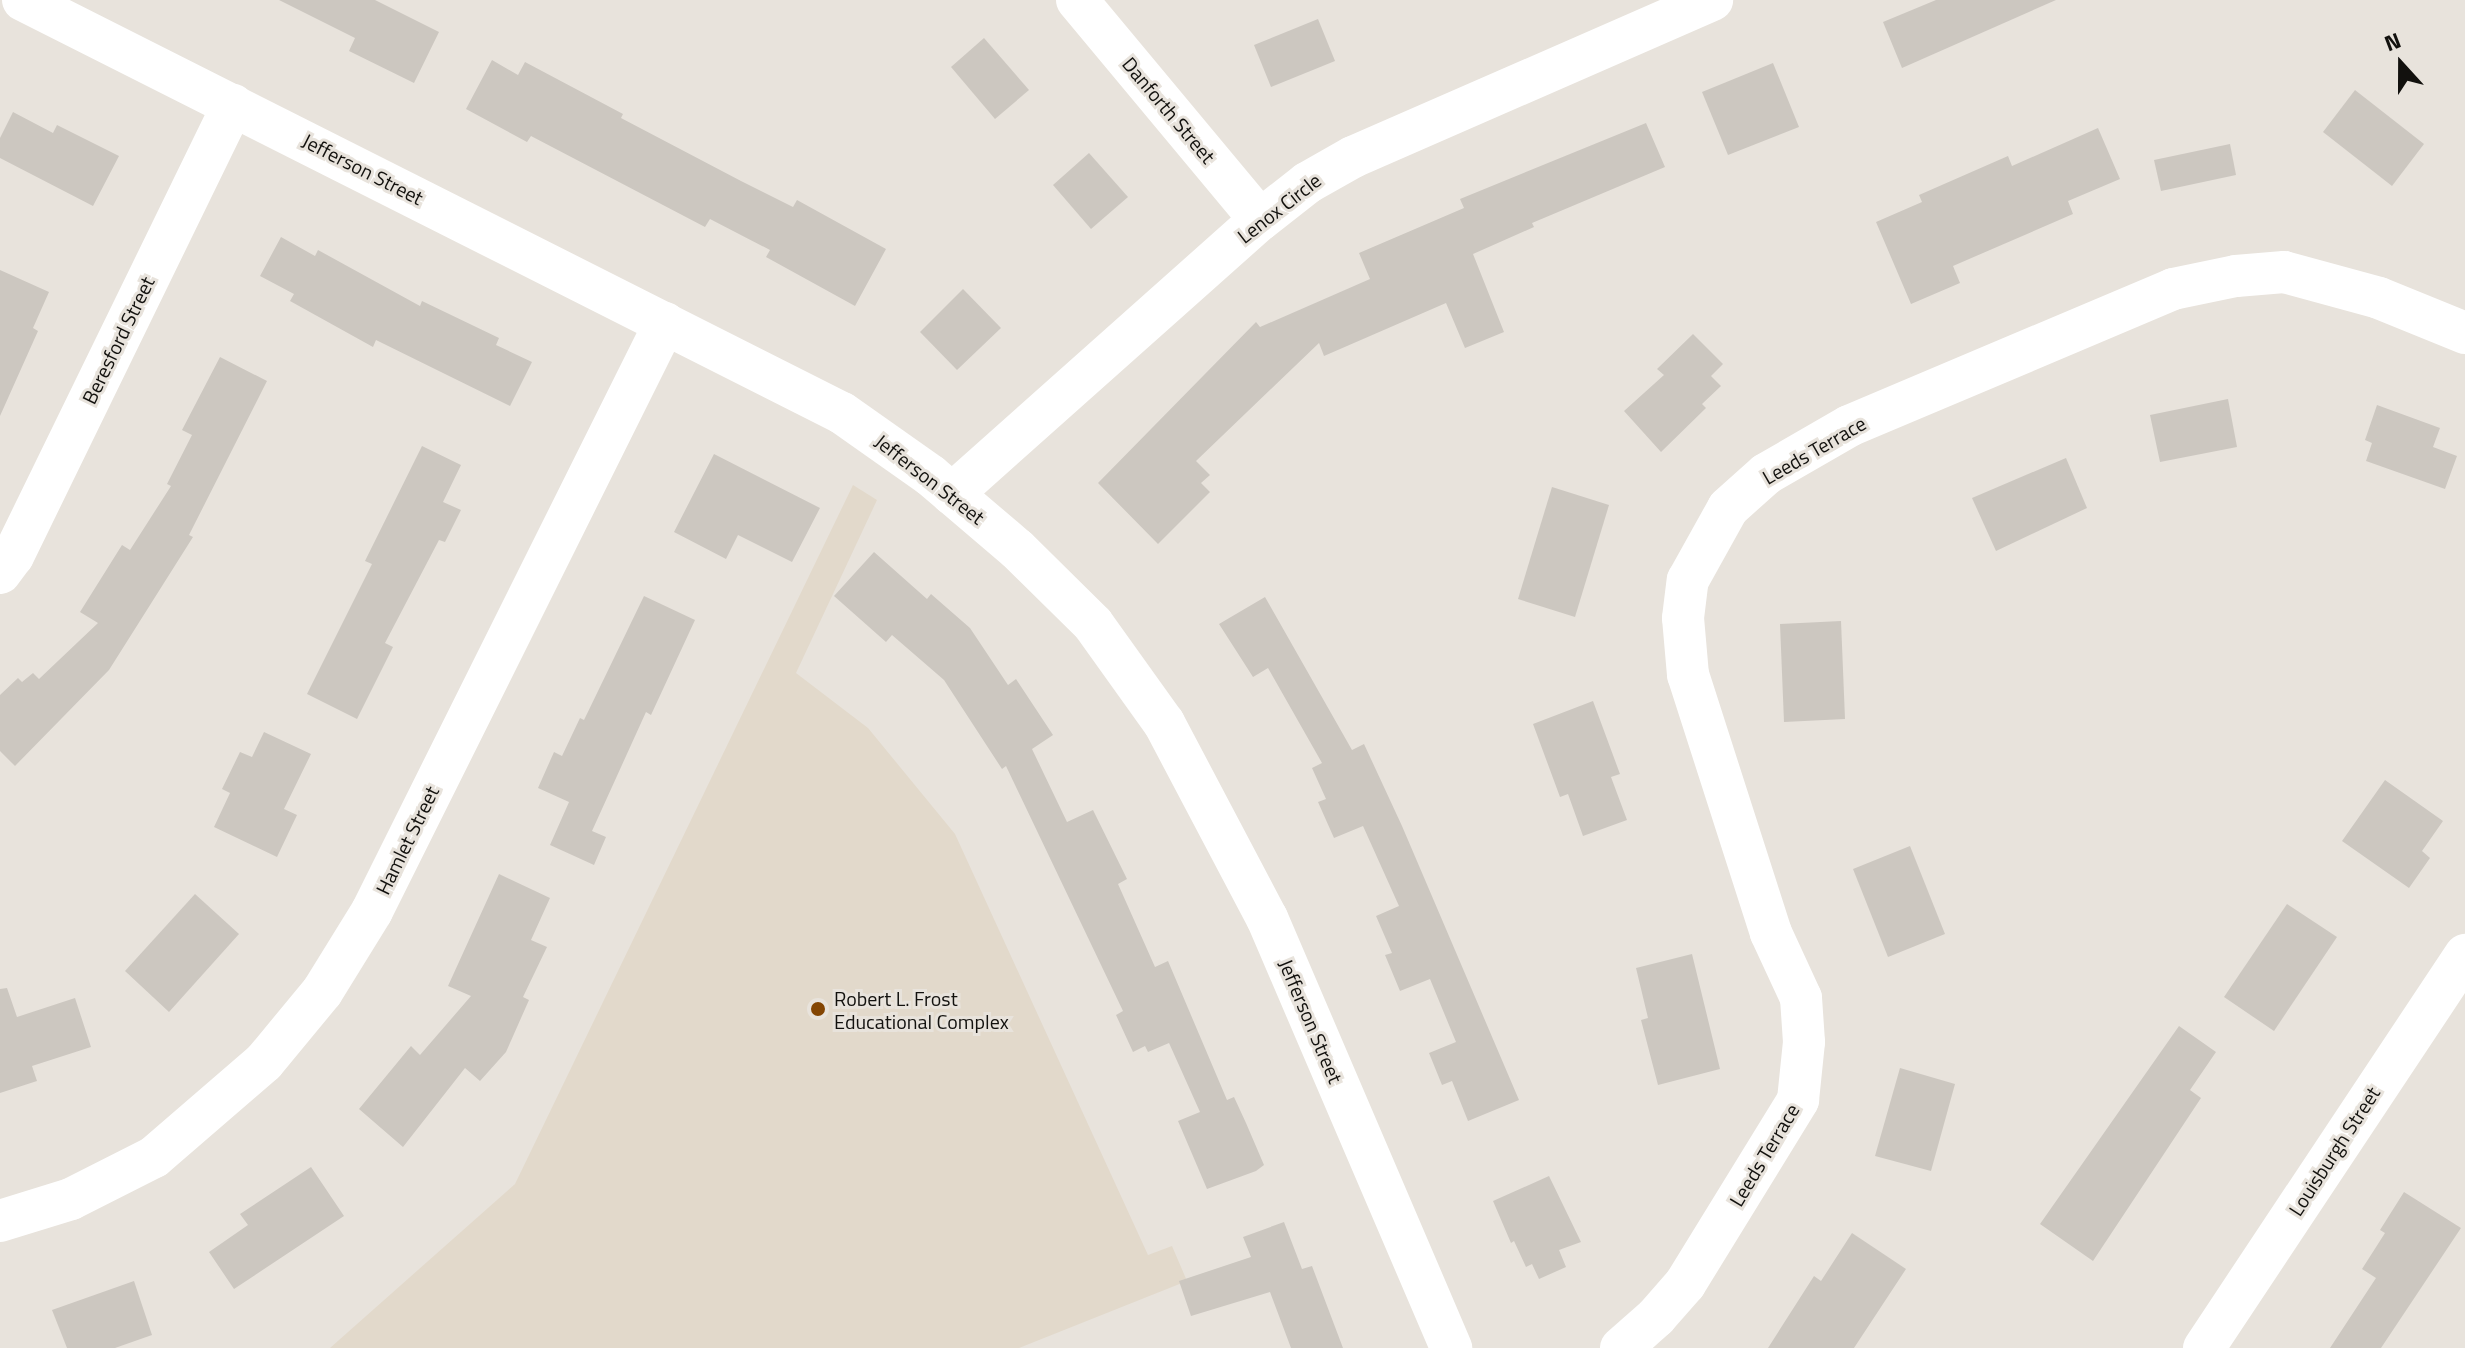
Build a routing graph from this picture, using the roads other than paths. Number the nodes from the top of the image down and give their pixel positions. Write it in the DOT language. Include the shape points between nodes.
graph roads {
  1 [pos="23,0"];
  2 [pos="1077,0"];
  3 [pos="1712,0"];
  4 [pos="233,105"];
  5 [pos="1260,220"];
  6 [pos="665,323"];
  7 [pos="2465,333"];
  8 [pos="952,494"];
  9 [pos="0,573"];
  10 [pos="2465,955"];
  11 [pos="0,1221"];
  12 [pos="1451,1348"];
  13 [pos="1621,1348"];
  14 [pos="2204,1348"];
  1 -- 4 [label="street, Jefferson Street"];
  2 -- 5 [label="street, Danforth Street"];
  3 -- 5 [label="street, Lenox Circle" via="1353,157 1307,183"];
  4 -- 6 [label="street, Jefferson Street"];
  4 -- 9 [label="street, Beresford Street" via="13,556"];
  5 -- 8 [label="street, Lenox Circle"];
  6 -- 8 [label="street, Jefferson Street" via="842,413"];
  6 -- 11 [label="street, Hamlet Street" via="372,911 322,992 264,1062 154,1157 71,1199"];
  7 -- 13 [label="street, Leeds Terrace" via="2379,298 2284,272 2173,289 1849,426 1766,474 1728,508 1688,580 1683,618 1688,675 1771,933 1801,998 1804,1042 1798,1100 1685,1284"];
  8 -- 12 [label="street, Jefferson Street" via="1093,624 1164,723 1267,918"];
  10 -- 14 [label="street, Louisburgh Street"];
}
